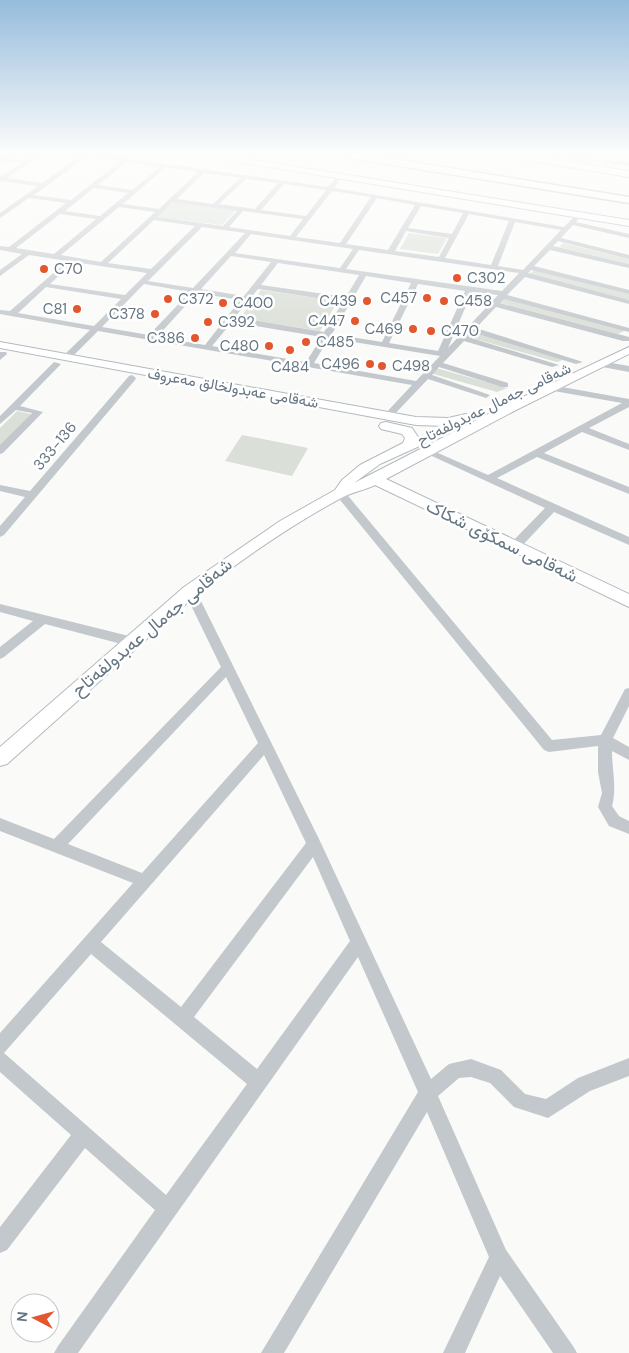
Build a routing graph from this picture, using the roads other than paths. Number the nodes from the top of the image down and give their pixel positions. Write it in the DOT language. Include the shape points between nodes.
graph roads {
  1 [pos="55,216"];
  2 [pos="89,216"];
  3 [pos="236,216"];
  4 [pos="294,216"];
  5 [pos="361,216"];
  6 [pos="412,216"];
  7 [pos="464,216"];
  8 [pos="497,216"];
  9 [pos="578,216"];
  10 [pos="585,216"];
  11 [pos="102,218"];
  12 [pos="152,218"];
  13 [pos="307,218"];
  14 [pos="513,219"];
  15 [pos="629,224"];
  16 [pos="200,225"];
  17 [pos="568,226"];
  18 [pos="224,229"];
  19 [pos="404,230"];
  20 [pos="249,232"];
  21 [pos="453,236"];
  22 [pos="629,236"];
  23 [pos="291,239"];
  24 [pos="556,240"];
  25 [pos="341,246"];
  26 [pos="548,247"];
  27 [pos="0,248"];
  28 [pos="358,248"];
  29 [pos="10,250"];
  30 [pos="27,252"];
  31 [pos="390,253"];
  32 [pos="229,254"];
  33 [pos="55,257"];
  34 [pos="629,257"];
  35 [pos="73,260"];
  36 [pos="441,260"];
  37 [pos="276,261"];
  38 [pos="102,264"];
  39 [pos="629,266"];
  40 [pos="494,267"];
  41 [pos="342,270"];
  42 [pos="526,271"];
  43 [pos="153,272"];
  44 [pos="0,274"];
  45 [pos="364,274"];
  46 [pos="416,281"];
  47 [pos="143,282"];
  48 [pos="45,285"];
  49 [pos="256,286"];
  50 [pos="469,289"];
  51 [pos="195,291"];
  52 [pos="629,292"];
  53 [pos="503,295"];
  54 [pos="127,298"];
  55 [pos="246,299"];
  56 [pos="348,300"];
  57 [pos="629,302"];
  58 [pos="495,304"];
  59 [pos="15,311"];
  60 [pos="0,312"];
  61 [pos="230,319"];
  62 [pos="99,325"];
  63 [pos="470,329"];
  64 [pos="327,335"];
  65 [pos="151,338"];
  66 [pos="462,338"];
  67 [pos="628,339"];
  68 [pos="384,345"];
  69 [pos="207,347"];
  70 [pos="1,352"];
  71 [pos="443,355"];
  72 [pos="67,357"];
  73 [pos="579,362"];
  74 [pos="56,364"];
  75 [pos="438,364"];
  76 [pos="600,364"];
  77 [pos="309,365"];
  78 [pos="555,365"];
  79 [pos="95,367"];
  80 [pos="629,369"];
  81 [pos="426,376"];
  82 [pos="132,378"];
  83 [pos="419,384"];
  84 [pos="505,385"];
  85 [pos="551,388"];
  86 [pos="486,396"];
  87 [pos="629,403"];
  88 [pos="506,404"];
  89 [pos="14,407"];
  90 [pos="388,416"];
  91 [pos="466,418"];
  92 [pos="0,421"];
  93 [pos="582,429"];
  94 [pos="409,446"];
  95 [pos="629,447"];
  96 [pos="0,451"];
  97 [pos="426,451"];
  98 [pos="536,453"];
  99 [pos="488,479"];
  100 [pos="374,480"];
  101 [pos="0,488"];
  102 [pos="629,491"];
  103 [pos="340,493"];
  104 [pos="32,495"];
  105 [pos="552,507"];
  106 [pos="0,533"];
  107 [pos="629,542"];
  108 [pos="514,547"];
  109 [pos="190,591"];
  110 [pos="629,601"];
  111 [pos="0,608"];
  112 [pos="43,619"];
  113 [pos="133,642"];
  114 [pos="0,654"];
  115 [pos="227,668"];
  116 [pos="629,693"];
  117 [pos="605,740"];
  118 [pos="265,744"];
  119 [pos="629,754"];
  120 [pos="0,758"];
  121 [pos="0,824"];
  122 [pos="629,828"];
  123 [pos="314,844"];
  124 [pos="57,846"];
  125 [pos="145,881"];
  126 [pos="359,942"];
  127 [pos="90,943"];
  128 [pos="182,1019"];
  129 [pos="0,1046"];
  130 [pos="0,1060"];
  131 [pos="629,1067"];
  132 [pos="259,1082"];
  133 [pos="428,1093"];
  134 [pos="84,1134"];
  135 [pos="168,1209"];
  136 [pos="0,1243"];
  137 [pos="499,1257"];
  138 [pos="65,1353"];
  139 [pos="272,1353"];
  140 [pos="454,1353"];
  141 [pos="566,1353"];
  1 -- 29 [label="street"];
  2 -- 11 [label="street"];
  3 -- 18 [label="street"];
  4 -- 13 [label="street"];
  5 -- 25 [label="street"];
  6 -- 19 [label="street"];
  7 -- 21 [label="street"];
  8 -- 14 [label="street"];
  9 -- 17 [label="street"];
  10 -- 15 [label="main road"];
  11 -- 33 [label="street"];
  12 -- 16 [label="street"];
  12 -- 38 [label="street"];
  13 -- 23 [label="street"];
  14 -- 17 [label="street"];
  14 -- 40 [label="street"];
  16 -- 18 [label="street"];
  16 -- 43 [label="street"];
  17 -- 22 [label="street"];
  17 -- 24 [label="street"];
  18 -- 20 [label="street"];
  19 -- 21 [label="street"];
  19 -- 31 [label="street"];
  20 -- 23 [label="street"];
  20 -- 32 [label="street"];
  21 -- 36 [label="street"];
  23 -- 25 [label="street"];
  24 -- 26 [label="street"];
  24 -- 34 [label="street"];
  25 -- 28 [label="street"];
  26 -- 39 [label="street"];
  26 -- 42 [label="street"];
  27 -- 29 [label="street"];
  28 -- 31 [label="street"];
  28 -- 41 [label="street"];
  29 -- 30 [label="street"];
  30 -- 33 [label="street"];
  30 -- 44 [label="street"];
  31 -- 36 [label="street"];
  32 -- 37 [label="street"];
  32 -- 51 [label="street"];
  33 -- 35 [label="street"];
  35 -- 38 [label="street"];
  35 -- 48 [label="street"];
  36 -- 40 [label="street"];
  37 -- 41 [label="street"];
  37 -- 49 [label="street"];
  38 -- 43 [label="street"];
  40 -- 42 [label="street"];
  41 -- 45 [label="street"];
  42 -- 52 [label="street"];
  42 -- 53 [label="street"];
  42 -- 57 [label="street"];
  43 -- 47 [label="street"];
  45 -- 46 [label="street"];
  45 -- 56 [label="street"];
  46 -- 50 [label="street"];
  46 -- 68 [label="street"];
  47 -- 51 [label="street"];
  47 -- 54 [label="street"];
  48 -- 54 [label="street"];
  48 -- 59 [label="street"];
  49 -- 55 [label="street"];
  49 -- 56 [label="street"];
  50 -- 53 [label="street"];
  50 -- 71 [label="street"];
  51 -- 55 [label="street"];
  51 -- 65 [label="street"];
  53 -- 58 [label="street"];
  53 -- 67 [label="street"];
  54 -- 62 [label="street"];
  55 -- 61 [label="street"];
  56 -- 64 [label="street"];
  58 -- 63 [label="street"];
  58 -- 67 [label="street"];
  59 -- 60 [label="street"];
  59 -- 62 [label="street"];
  61 -- 64 [label="street"];
  61 -- 69 [label="street"];
  62 -- 65 [label="street"];
  62 -- 72 [label="street"];
  63 -- 66 [label="street"];
  63 -- 73 [label="street"];
  64 -- 68 [label="street"];
  64 -- 77 [label="street"];
  65 -- 69 [label="street"];
  66 -- 71 [label="street"];
  66 -- 78 [label="street"];
  67 -- 73 [label="main road, شەقامی جەمال عەبدولفەتاح"];
  67 -- 76 [label="main road, شەقامی جەمال عەبدولفەتاح"];
  68 -- 71 [label="street"];
  69 -- 77 [label="street"];
  70 -- 72 [label="main road, شەقامی عەبدولخالق مەعروف"];
  70 -- 74 [label="main road, شەقامی عەبدولخالق مەعروف"];
  71 -- 75 [label="street"];
  72 -- 79 [label="main road, شەقامی عەبدولخالق مەعروف"];
  73 -- 88 [label="main road, شەقامی جەمال عەبدولفەتاح"];
  74 -- 79 [label="main road, شەقامی عەبدولخالق مەعروف"];
  74 -- 89 [label="street"];
  75 -- 81 [label="street"];
  75 -- 84 [label="street"];
  76 -- 80 [label="street"];
  76 -- 85 [label="main road, شەقامی جەمال عەبدولفەتاح"];
  77 -- 83 [label="street"];
  79 -- 82 [label="main road, شەقامی عەبدولخالق مەعروف"];
  79 -- 90 [label="main road, شەقامی عەبدولخالق مەعروف"];
  81 -- 83 [label="street"];
  81 -- 86 [label="street"];
  82 -- 94 [label="main road, شەقامی عەبدولخالق مەعروف" via="400,428 410,434"];
  82 -- 104 [label="street, 333-136"];
  83 -- 90 [label="street"];
  85 -- 87 [label="street"];
  85 -- 88 [label="main road, شەقامی جەمال عەبدولفەتاح"];
  87 -- 93 [label="street"];
  88 -- 91 [label="main road, شەقامی جەمال عەبدولفەتاح"];
  88 -- 97 [label="main road, شەقامی جەمال عەبدولفەتاح"];
  89 -- 92 [label="street"];
  89 -- 96 [label="street" via="38,412"];
  90 -- 91 [label="main road, شەقامی عەبدولخالق مەعروف" via="428,422"];
  91 -- 94 [label="main road, شەقامی جەمال عەبدولفەتاح"];
  93 -- 95 [label="street"];
  93 -- 98 [label="street"];
  94 -- 103 [label="main road, شەقامی جەمال عەبدولفەتاح" via="358,472"];
  97 -- 99 [label="street"];
  97 -- 100 [label="main road, شەقامی جەمال عەبدولفەتاح"];
  98 -- 99 [label="street"];
  98 -- 102 [label="street"];
  99 -- 105 [label="street"];
  100 -- 103 [label="main road, شەقامی جەمال عەبدولفەتاح"];
  100 -- 108 [label="main road, شەقامی سمکۆی شکاک"];
  101 -- 104 [label="street"];
  103 -- 109 [label="main road, شەقامی جەمال عەبدولفەتاح" via="260,540"];
  103 -- 117 [label="street" via="549,746"];
  104 -- 106 [label="street, 333-136"];
  105 -- 107 [label="street"];
  105 -- 108 [label="street"];
  108 -- 110 [label="main road, شەقامی سمکۆی شکاک"];
  109 -- 113 [label="main road, شەقامی جەمال عەبدولفەتاح"];
  109 -- 115 [label="street"];
  111 -- 112 [label="street"];
  112 -- 113 [label="street"];
  112 -- 114 [label="street"];
  113 -- 120 [label="main road, شەقامی جەمال عەبدولفەتاح"];
  115 -- 118 [label="street"];
  115 -- 124 [label="street"];
  116 -- 117 [label="street"];
  117 -- 119 [label="street"];
  117 -- 122 [label="street" via="609,793 605,807 614,821"];
  118 -- 123 [label="street"];
  118 -- 125 [label="street"];
  121 -- 124 [label="street"];
  123 -- 126 [label="street"];
  123 -- 128 [label="street"];
  124 -- 125 [label="street"];
  125 -- 127 [label="street"];
  126 -- 132 [label="street"];
  126 -- 133 [label="street"];
  127 -- 128 [label="street"];
  127 -- 129 [label="street"];
  128 -- 132 [label="street"];
  130 -- 134 [label="street"];
  131 -- 133 [label="street" via="584,1084 548,1109 520,1101 495,1076 471,1068 456,1070"];
  132 -- 135 [label="street"];
  133 -- 137 [label="street"];
  133 -- 139 [label="street"];
  134 -- 135 [label="street"];
  134 -- 136 [label="street"];
  135 -- 138 [label="street"];
  137 -- 140 [label="street"];
  137 -- 141 [label="street"];
}
